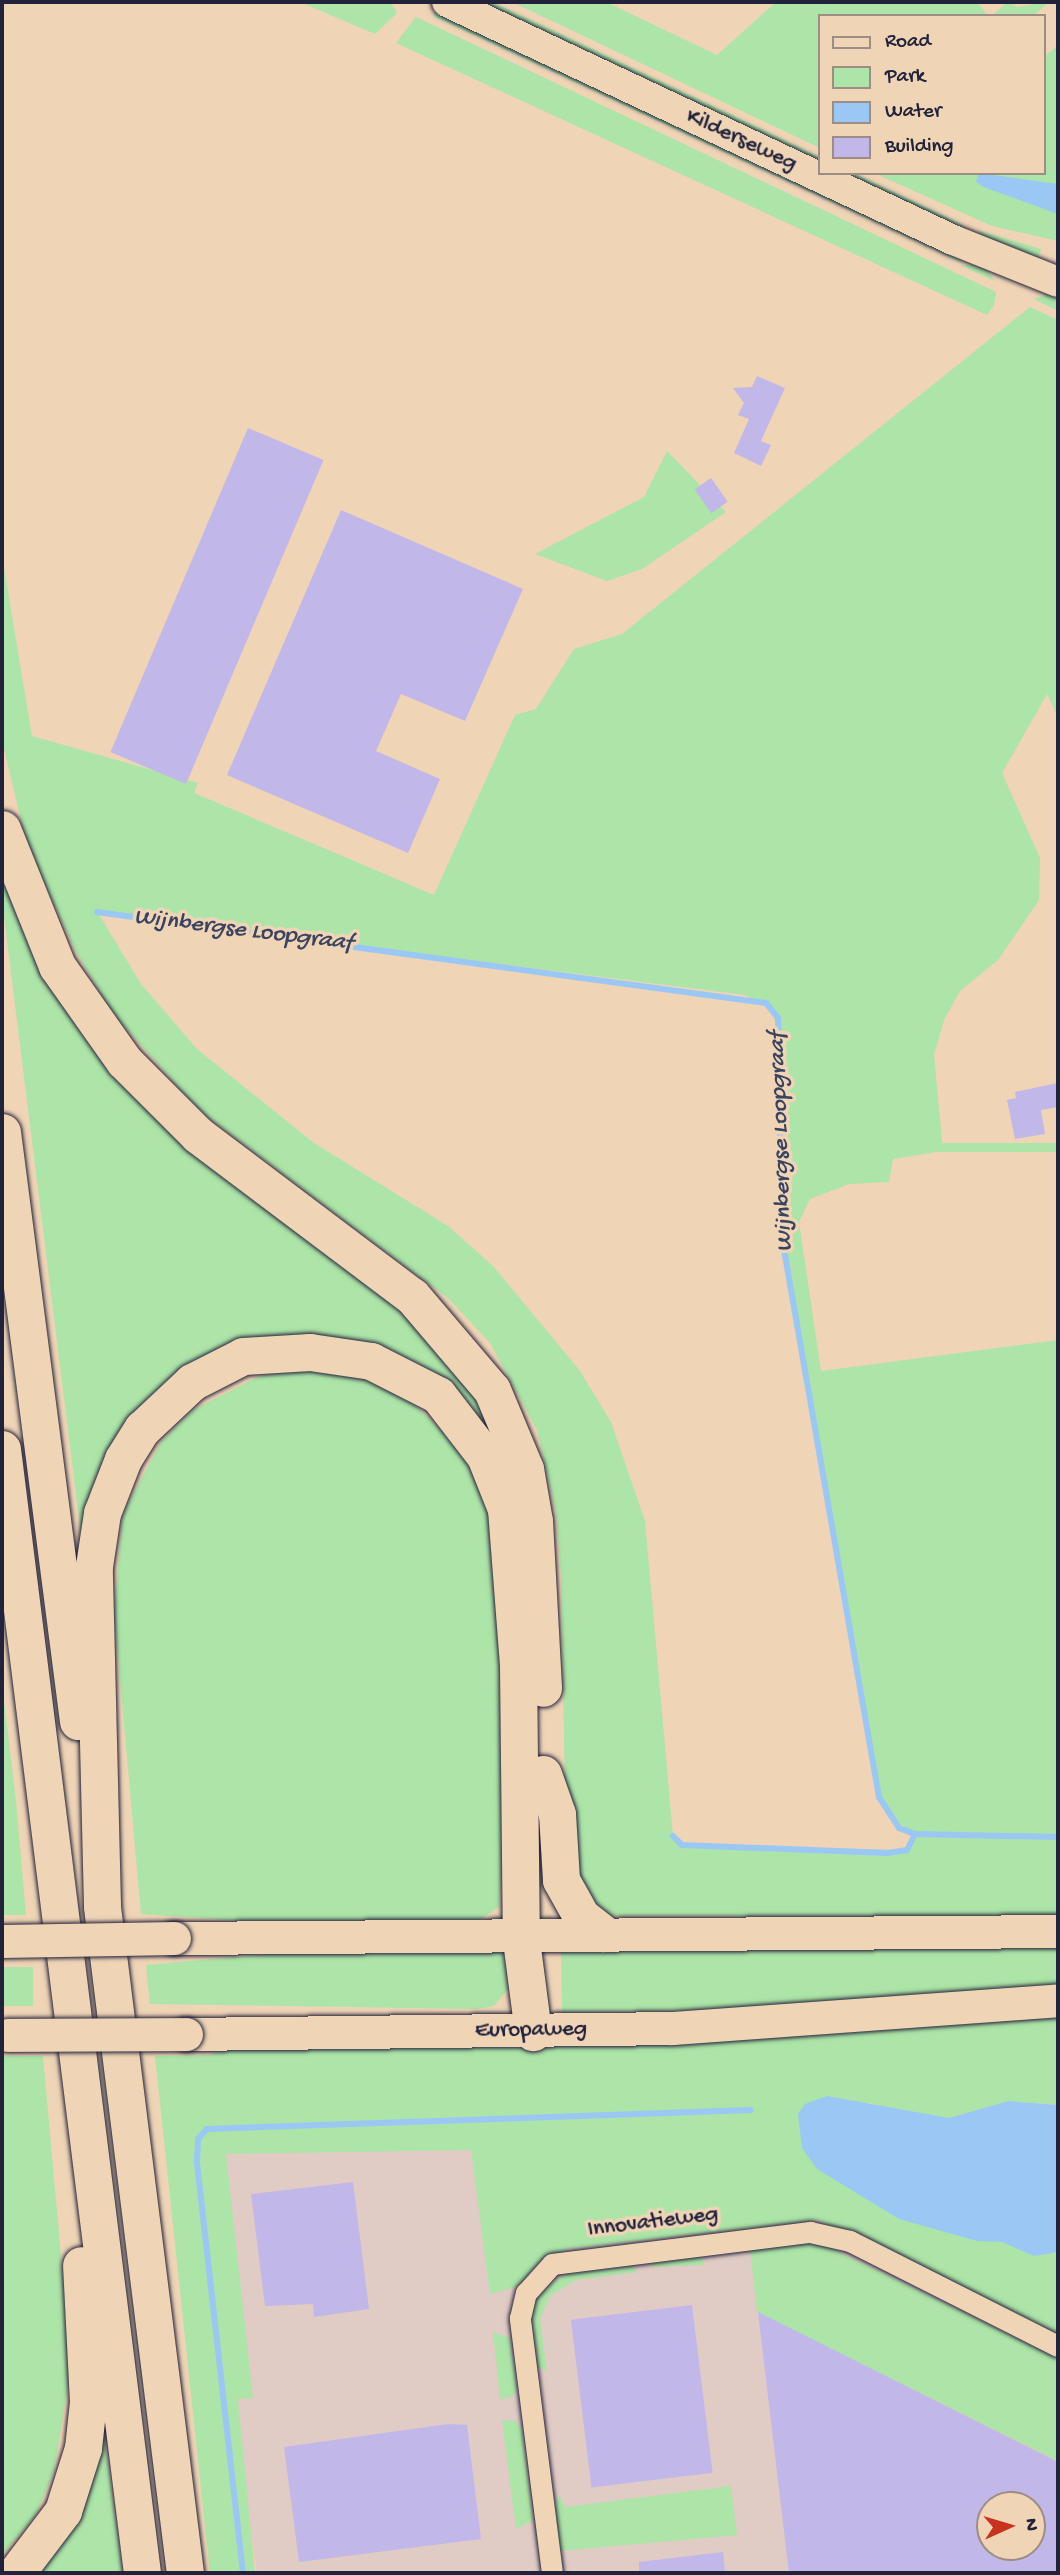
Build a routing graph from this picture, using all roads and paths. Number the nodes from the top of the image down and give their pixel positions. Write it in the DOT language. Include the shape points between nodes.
graph roads {
  1 [pos="447,2"];
  2 [pos="1052,276"];
  3 [pos="2,829"];
  4 [pos="2,1132"];
  5 [pos="2,1449"];
  6 [pos="543,1774"];
  7 [pos="102,1905"];
  8 [pos="1058,1931"];
  9 [pos="603,1933"];
  10 [pos="532,1940"];
  11 [pos="2,1941"];
  12 [pos="1058,2000"];
  13 [pos="533,2032"];
  14 [pos="5,2035"];
  15 [pos="80,2082"];
  16 [pos="1058,2346"];
  17 [pos="16,2573"];
  18 [pos="142,2573"];
  19 [pos="185,2573"];
  20 [pos="552,2573"];
  1 -- 2 [label="street, Kilderseweg" via="953,240"];
  3 -- 6 [label="highway" via="57,967 124,1061 198,1135 412,1296 492,1390 525,1469 534,1521 543,1602"];
  4 -- 7 [label="highway"];
  5 -- 15 [label="highway"];
  6 -- 9 [label="highway" via="557,1814 561,1880 581,1916"];
  6 -- 10 [label="highway"];
  7 -- 10 [label="highway" via="94,1566 102,1513 142,1429 192,1382 243,1356 310,1352 371,1361 438,1395 485,1456 506,1509"];
  7 -- 19 [label="highway"];
  8 -- 9 [label="main road"];
  9 -- 10 [label="main road"];
  10 -- 11 [label="main road, bridge"];
  10 -- 13 [label="highway"];
  12 -- 13 [label="main road, Europaweg" via="913,2014"];
  13 -- 14 [label="main road, Europaweg, bridge"];
  15 -- 17 [label="highway" via="78,2216 88,2402 83,2448 63,2511"];
  15 -- 18 [label="highway"];
  16 -- 20 [label="street, Innovatieweg" via="850,2241 810,2232 552,2264 526,2293 520,2318"];
}
